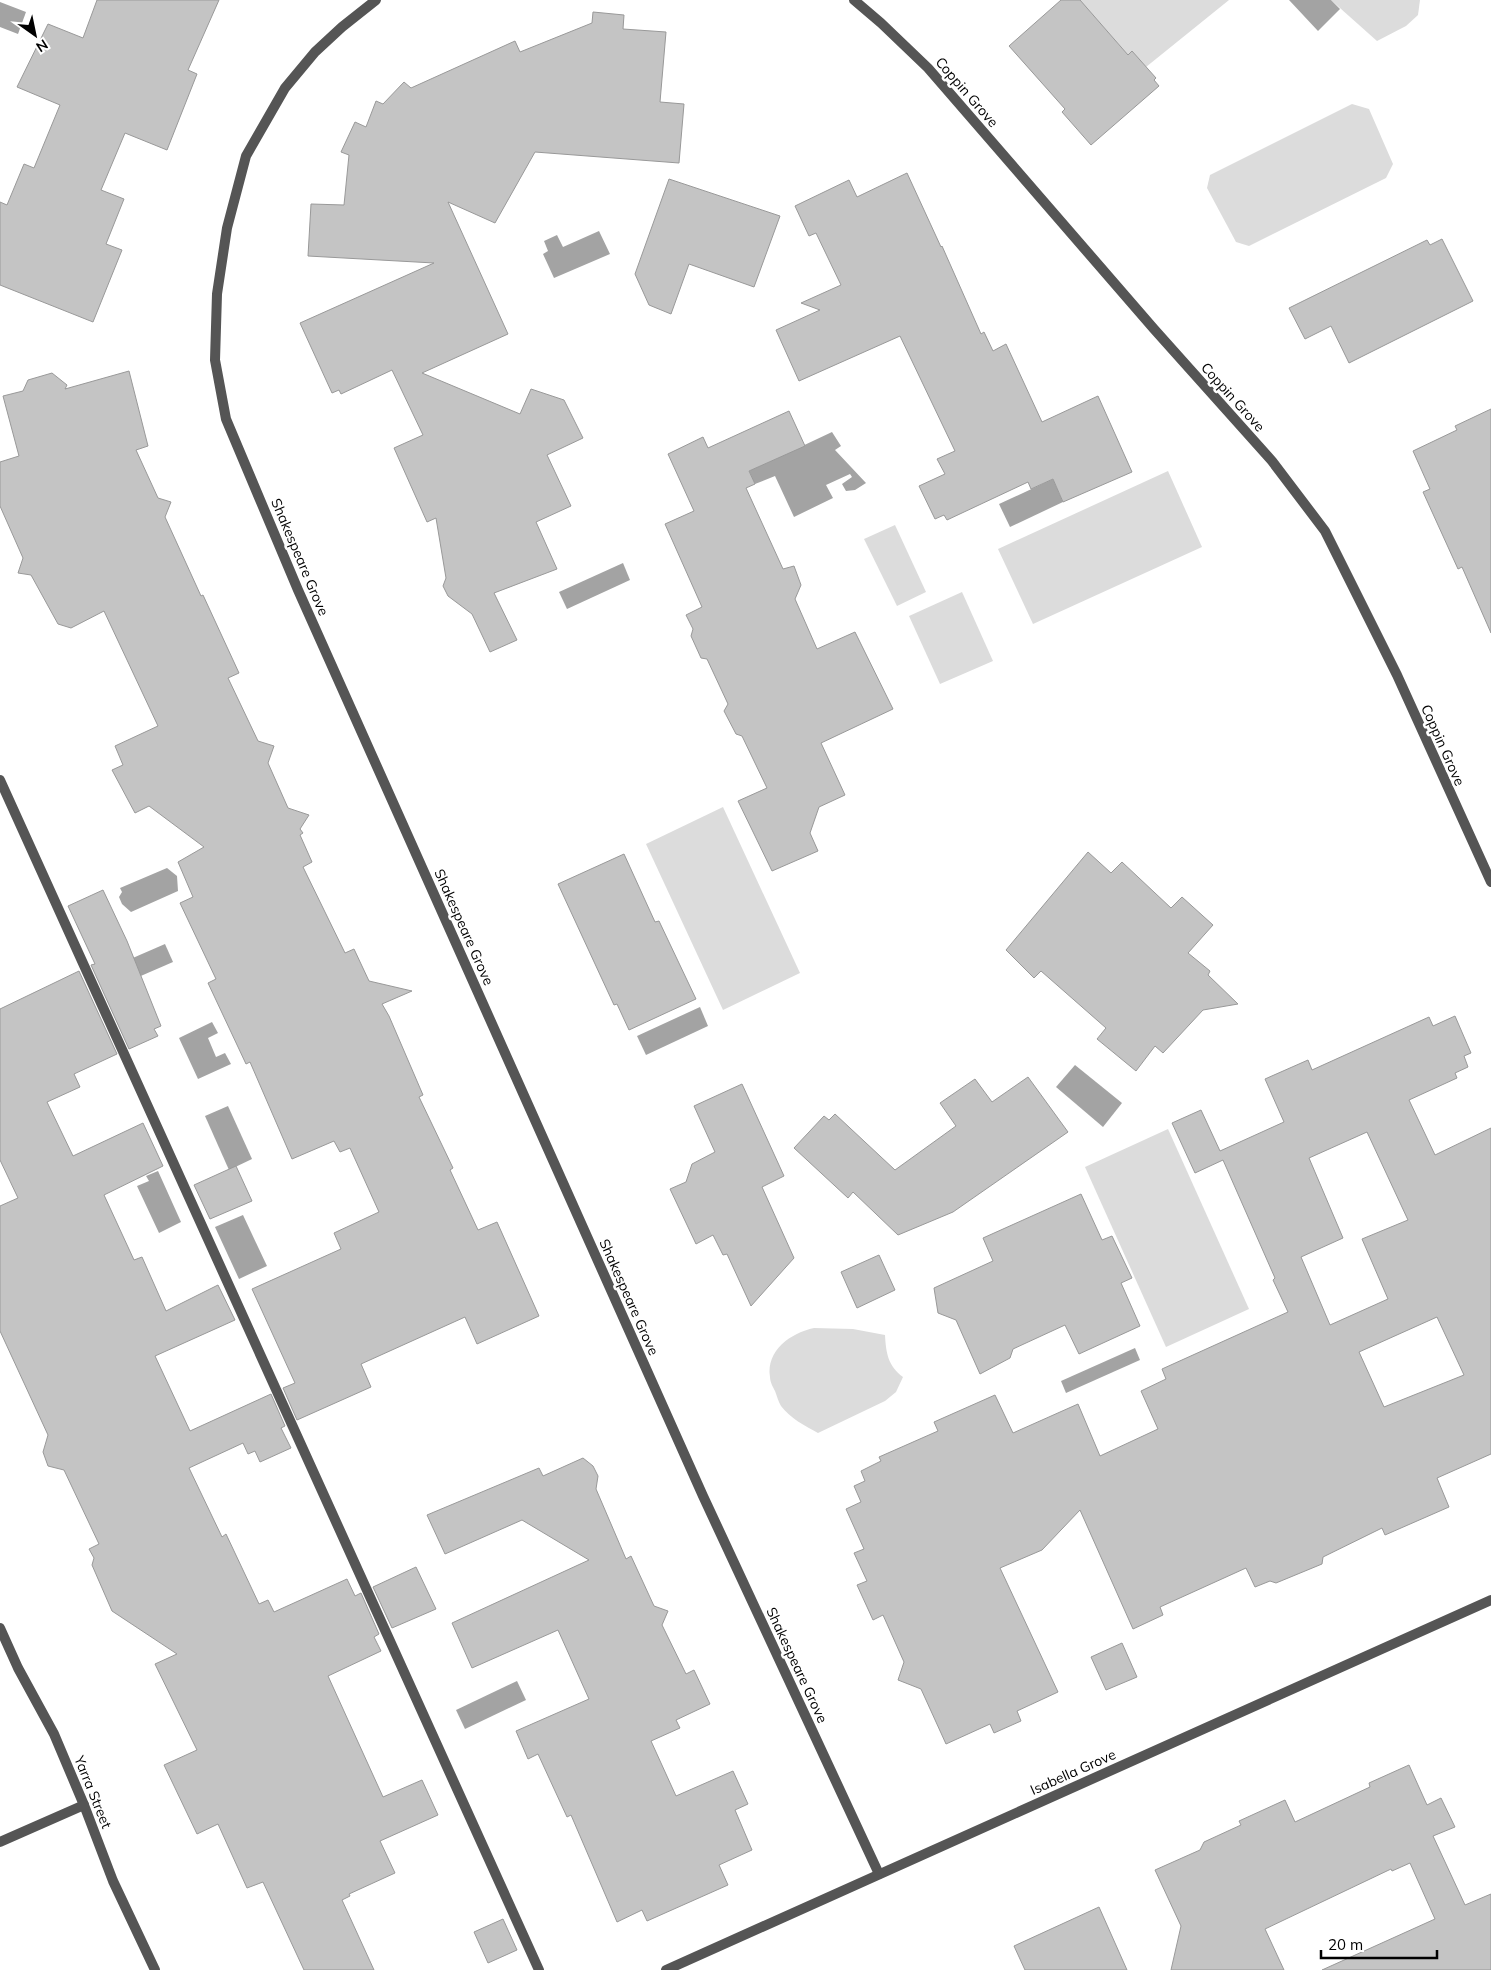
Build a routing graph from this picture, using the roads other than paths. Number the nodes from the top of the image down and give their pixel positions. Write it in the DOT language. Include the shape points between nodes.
graph roads {
  1 [pos="376,0"];
  2 [pos="854,0"];
  3 [pos="0,780"];
  4 [pos="1491,882"];
  5 [pos="1491,1600"];
  6 [pos="0,1628"];
  7 [pos="84,1805"];
  8 [pos="0,1842"];
  9 [pos="880,1874"];
  10 [pos="155,1970"];
  11 [pos="539,1970"];
  12 [pos="666,1970"];
  1 -- 9 [label="street, Shakespeare Grove" via="315,52 285,88 246,156 227,228 217,294 215,360 226,419 298,590 699,1487"];
  2 -- 4 [label="street, Coppin Grove" via="928,68 1272,461 1325,531 1397,675"];
  3 -- 11 [label="street"];
  5 -- 9 [label="street, Isabella Grove"];
  6 -- 7 [label="street, Yarra Street" via="54,1734"];
  7 -- 8 [label="street"];
  7 -- 10 [label="street, Yarra Street" via="113,1881"];
  9 -- 12 [label="street, Isabella Grove"];
}
